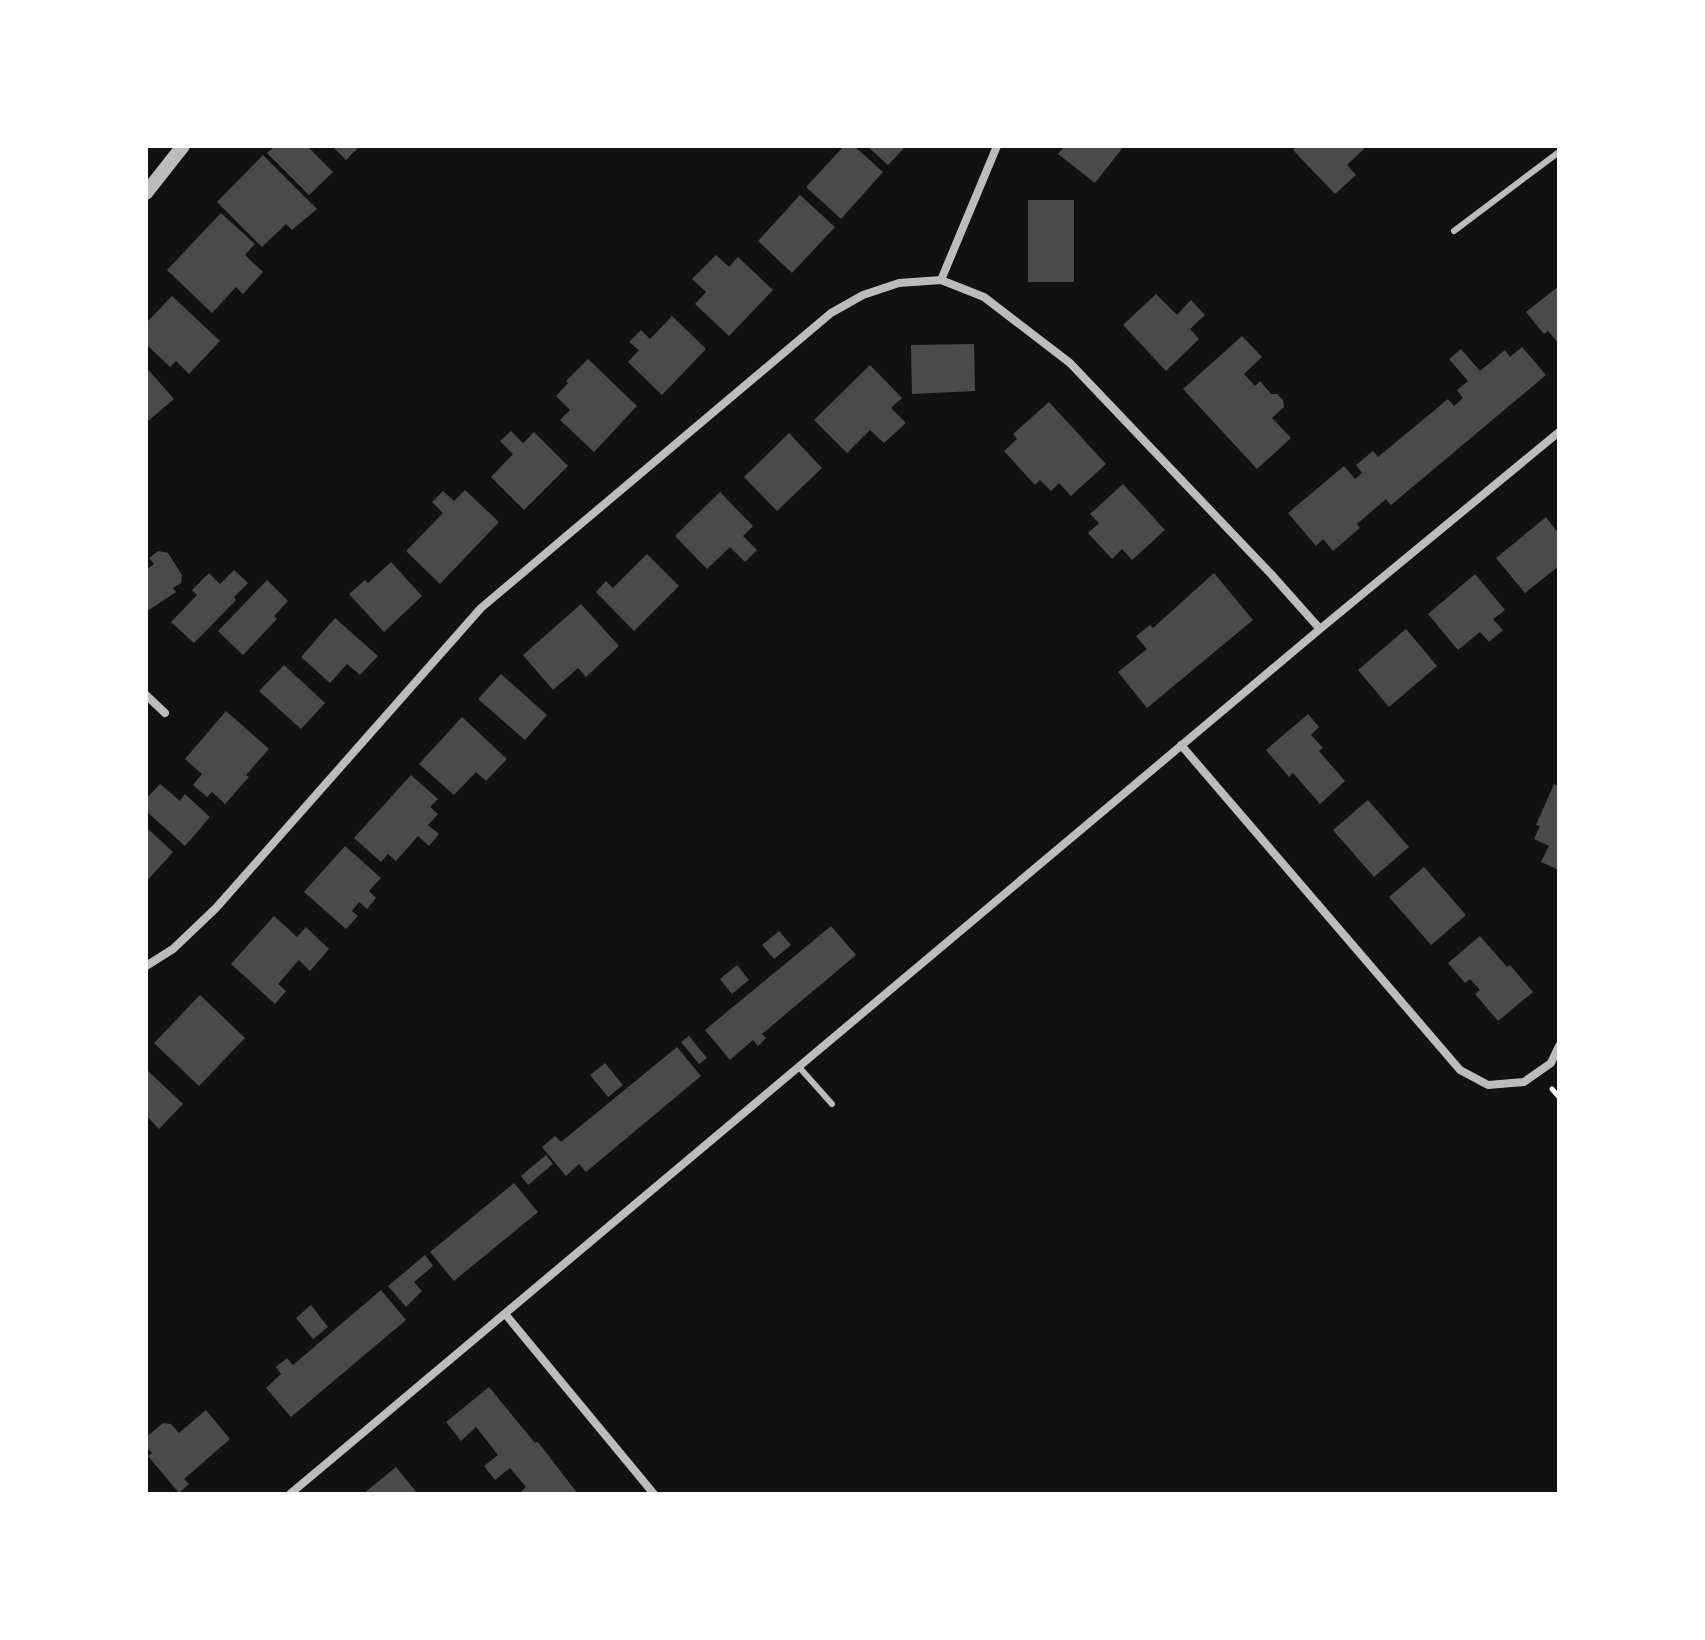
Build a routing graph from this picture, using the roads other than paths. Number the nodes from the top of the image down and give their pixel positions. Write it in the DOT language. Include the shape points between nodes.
graph roads {
  1 [pos="183,146"];
  2 [pos="997,146"];
  3 [pos="1559,152"];
  4 [pos="146,193"];
  5 [pos="1454,231"];
  6 [pos="941,280"];
  7 [pos="1559,432"];
  8 [pos="1320,629"];
  9 [pos="146,695"];
  10 [pos="165,713"];
  11 [pos="1181,745"];
  12 [pos="146,966"];
  13 [pos="1559,1046"];
  14 [pos="799,1067"];
  15 [pos="832,1104"];
  16 [pos="506,1315"];
  17 [pos="290,1494"];
  18 [pos="654,1494"];
  1 -- 4 [label="street"];
  2 -- 6 [label="street"];
  3 -- 5 [label="lane"];
  6 -- 8 [label="street" via="984,297 1070,363"];
  6 -- 12 [label="street" via="899,283 831,313 481,608 216,908 173,949"];
  7 -- 8 [label="street"];
  8 -- 11 [label="street"];
  9 -- 10 [label="street"];
  11 -- 13 [label="street" via="1460,1070 1488,1085 1524,1082 1551,1063"];
  11 -- 14 [label="street"];
  14 -- 15 [label="lane"];
  14 -- 16 [label="street"];
  16 -- 17 [label="street"];
  16 -- 18 [label="street"];
}
